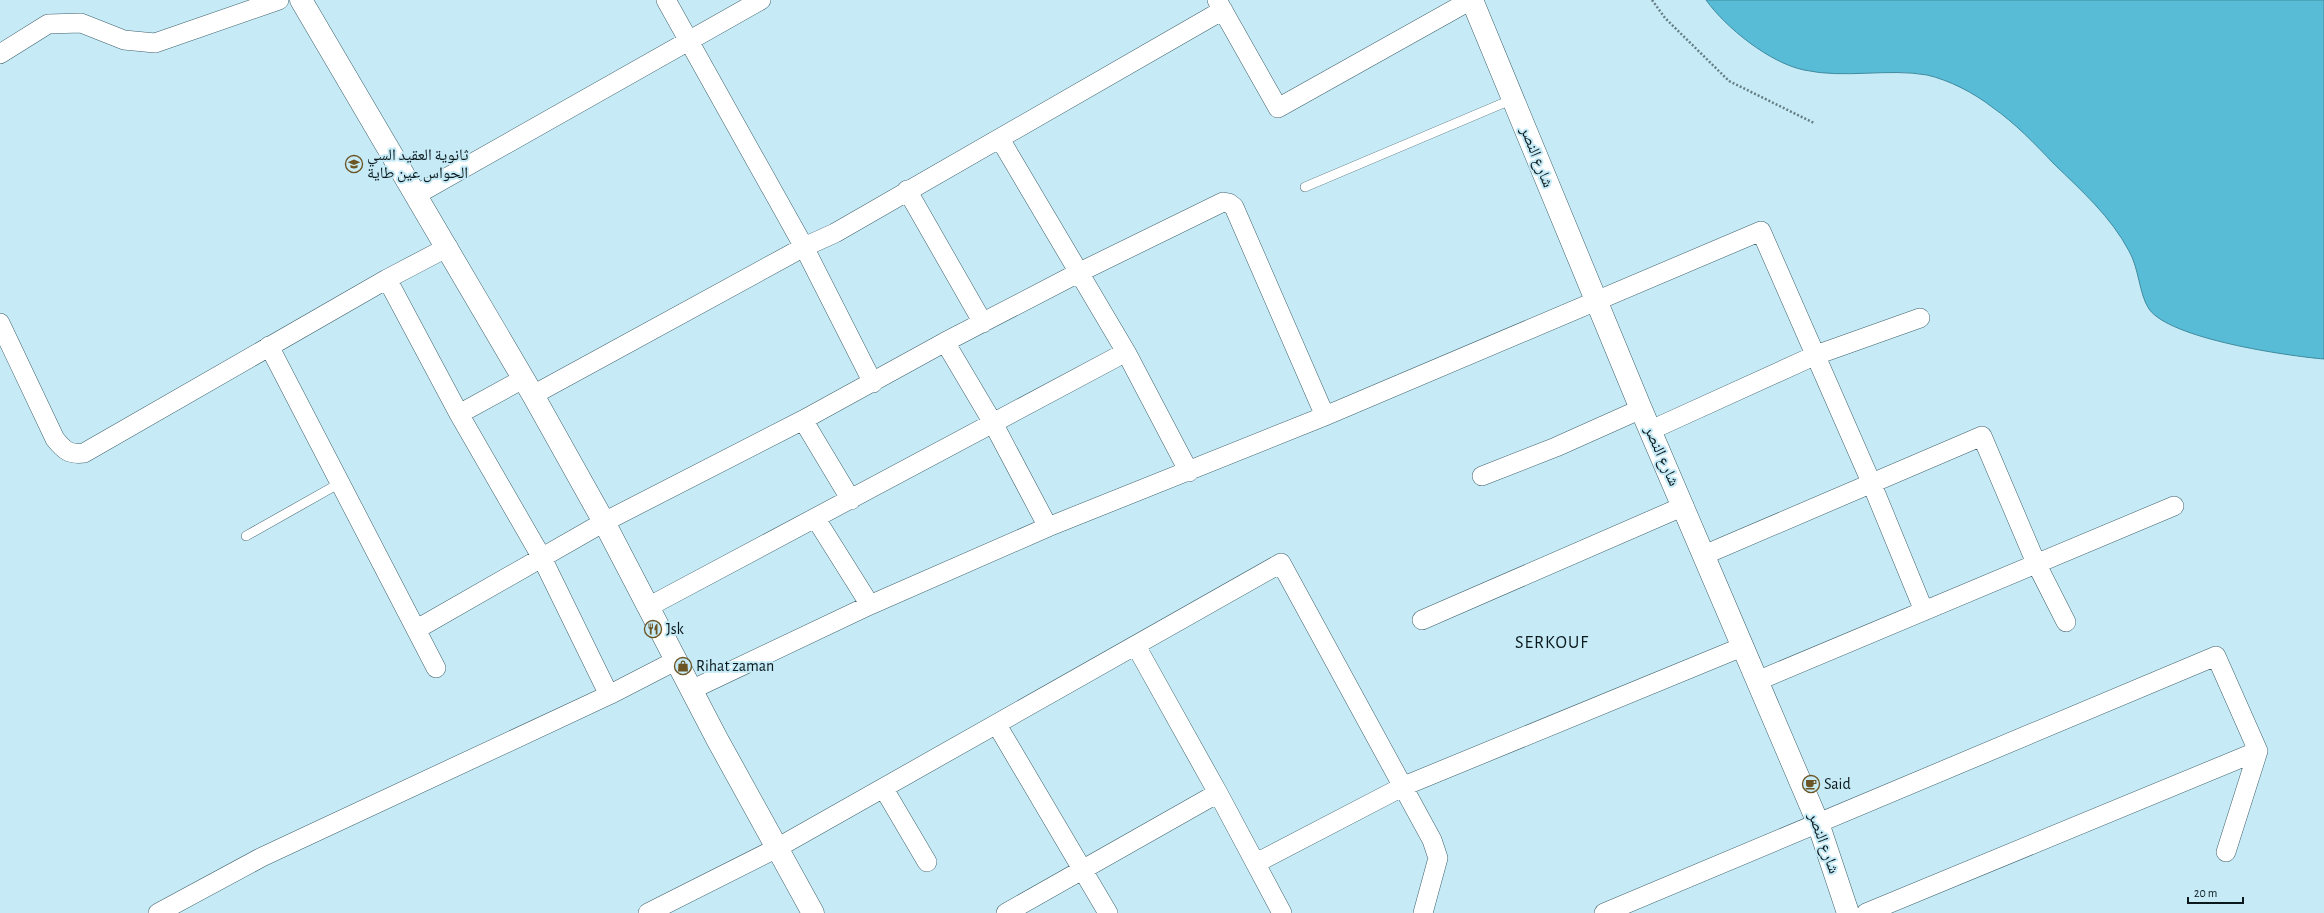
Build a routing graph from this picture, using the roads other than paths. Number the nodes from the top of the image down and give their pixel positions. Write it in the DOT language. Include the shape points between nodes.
graph roads {
  1 [pos="280,0"];
  2 [pos="301,0"];
  3 [pos="666,0"];
  4 [pos="761,0"];
  5 [pos="1471,0"];
  6 [pos="1220,5"];
  7 [pos="688,40"];
  8 [pos="0,54"];
  9 [pos="1514,99"];
  10 [pos="1000,139"];
  11 [pos="1305,187"];
  12 [pos="907,190"];
  13 [pos="416,195"];
  14 [pos="448,247"];
  15 [pos="804,247"];
  16 [pos="1080,272"];
  17 [pos="387,279"];
  18 [pos="1596,301"];
  19 [pos="1920,318"];
  20 [pos="0,323"];
  21 [pos="983,323"];
  22 [pos="945,342"];
  23 [pos="269,346"];
  24 [pos="1126,352"];
  25 [pos="1816,355"];
  26 [pos="873,383"];
  27 [pos="528,387"];
  28 [pos="1641,409"];
  29 [pos="459,414"];
  30 [pos="1325,416"];
  31 [pos="803,420"];
  32 [pos="993,424"];
  33 [pos="1651,430"];
  34 [pos="1189,472"];
  35 [pos="1482,476"];
  36 [pos="1871,482"];
  37 [pos="340,483"];
  38 [pos="851,500"];
  39 [pos="1684,506"];
  40 [pos="2174,506"];
  41 [pos="816,519"];
  42 [pos="604,522"];
  43 [pos="1048,527"];
  44 [pos="246,536"];
  45 [pos="1704,555"];
  46 [pos="542,558"];
  47 [pos="2036,563"];
  48 [pos="870,605"];
  49 [pos="648,607"];
  50 [pos="1924,611"];
  51 [pos="1422,620"];
  52 [pos="2066,622"];
  53 [pos="417,629"];
  54 [pos="1136,646"];
  55 [pos="1742,647"];
  56 [pos="675,661"];
  57 [pos="436,668"];
  58 [pos="1757,681"];
  59 [pos="691,690"];
  60 [pos="609,695"];
  61 [pos="997,726"];
  62 [pos="2258,750"];
  63 [pos="1404,786"];
  64 [pos="884,789"];
  65 [pos="1218,793"];
  66 [pos="1818,823"];
  67 [pos="777,848"];
  68 [pos="2226,852"];
  69 [pos="926,862"];
  70 [pos="1256,863"];
  71 [pos="1084,869"];
  72 [pos="158,913"];
  73 [pos="648,913"];
  74 [pos="813,913"];
  75 [pos="1006,913"];
  76 [pos="1108,913"];
  77 [pos="1282,913"];
  78 [pos="1423,913"];
  79 [pos="1604,913"];
  80 [pos="1848,913"];
  81 [pos="1866,913"];
  1 -- 8 [label="street" via="155,43 124,40 81,23 48,24"];
  2 -- 13 [label="main road"];
  3 -- 7 [label="street"];
  4 -- 7 [label="street"];
  5 -- 6 [label="street" via="1278,108"];
  5 -- 9 [label="main road, شارع النصر"];
  6 -- 10 [label="street"];
  7 -- 13 [label="street"];
  7 -- 15 [label="street"];
  9 -- 11 [label="lane"];
  9 -- 18 [label="main road, شارع النصر"];
  10 -- 12 [label="street"];
  10 -- 16 [label="street"];
  12 -- 15 [label="street" via="835,233"];
  12 -- 21 [label="street"];
  13 -- 14 [label="main road"];
  14 -- 17 [label="street"];
  14 -- 27 [label="main road"];
  15 -- 26 [label="street"];
  15 -- 27 [label="street"];
  16 -- 21 [label="street"];
  16 -- 24 [label="street"];
  16 -- 30 [label="street" via="1223,202 1229,203 1234,206"];
  17 -- 23 [label="street"];
  17 -- 29 [label="street"];
  18 -- 25 [label="street" via="1761,231"];
  18 -- 28 [label="main road, شارع النصر"];
  18 -- 30 [label="street"];
  19 -- 25 [label="street"];
  20 -- 23 [label="street" via="55,439 73,455 84,453"];
  21 -- 22 [label="street"];
  22 -- 26 [label="street"];
  22 -- 32 [label="street"];
  23 -- 37 [label="street"];
  24 -- 32 [label="street"];
  24 -- 34 [label="street"];
  25 -- 33 [label="street"];
  25 -- 36 [label="street"];
  26 -- 31 [label="street"];
  27 -- 29 [label="street"];
  27 -- 42 [label="main road"];
  28 -- 33 [label="main road, شارع النصر"];
  28 -- 35 [label="street" via="1556,447"];
  29 -- 46 [label="street"];
  30 -- 34 [label="street"];
  31 -- 38 [label="street"];
  31 -- 42 [label="street"];
  32 -- 38 [label="street"];
  32 -- 43 [label="street"];
  33 -- 39 [label="main road, شارع النصر"];
  34 -- 43 [label="street"];
  36 -- 45 [label="street"];
  36 -- 47 [label="street" via="1982,436"];
  36 -- 50 [label="street"];
  37 -- 44 [label="lane"];
  37 -- 53 [label="street"];
  38 -- 41 [label="street"];
  39 -- 45 [label="main road, شارع النصر"];
  39 -- 51 [label="street"];
  40 -- 47 [label="street"];
  41 -- 48 [label="street"];
  41 -- 49 [label="street"];
  42 -- 46 [label="street"];
  42 -- 49 [label="main road"];
  43 -- 48 [label="street"];
  45 -- 55 [label="main road, شارع النصر"];
  46 -- 53 [label="street"];
  46 -- 60 [label="street"];
  47 -- 50 [label="street"];
  47 -- 52 [label="street"];
  48 -- 59 [label="street"];
  49 -- 56 [label="main road"];
  50 -- 58 [label="street"];
  53 -- 57 [label="street"];
  54 -- 61 [label="street"];
  54 -- 63 [label="street" via="1281,563"];
  54 -- 65 [label="street"];
  55 -- 58 [label="main road, شارع النصر"];
  55 -- 63 [label="street"];
  56 -- 59 [label="main road"];
  56 -- 60 [label="street"];
  58 -- 66 [label="main road, شارع النصر"];
  59 -- 67 [label="main road"];
  60 -- 72 [label="street" via="262,857"];
  61 -- 64 [label="street"];
  61 -- 71 [label="street"];
  62 -- 66 [label="street" via="2216,656"];
  62 -- 68 [label="street"];
  62 -- 81 [label="street"];
  63 -- 70 [label="street"];
  63 -- 78 [label="street" via="1432,840 1438,858"];
  64 -- 67 [label="street"];
  64 -- 69 [label="street"];
  65 -- 70 [label="street"];
  65 -- 71 [label="street"];
  66 -- 79 [label="street"];
  66 -- 80 [label="main road, شارع النصر"];
  67 -- 73 [label="street"];
  67 -- 74 [label="main road"];
  70 -- 77 [label="street"];
  71 -- 75 [label="street"];
  71 -- 76 [label="street"];
}
